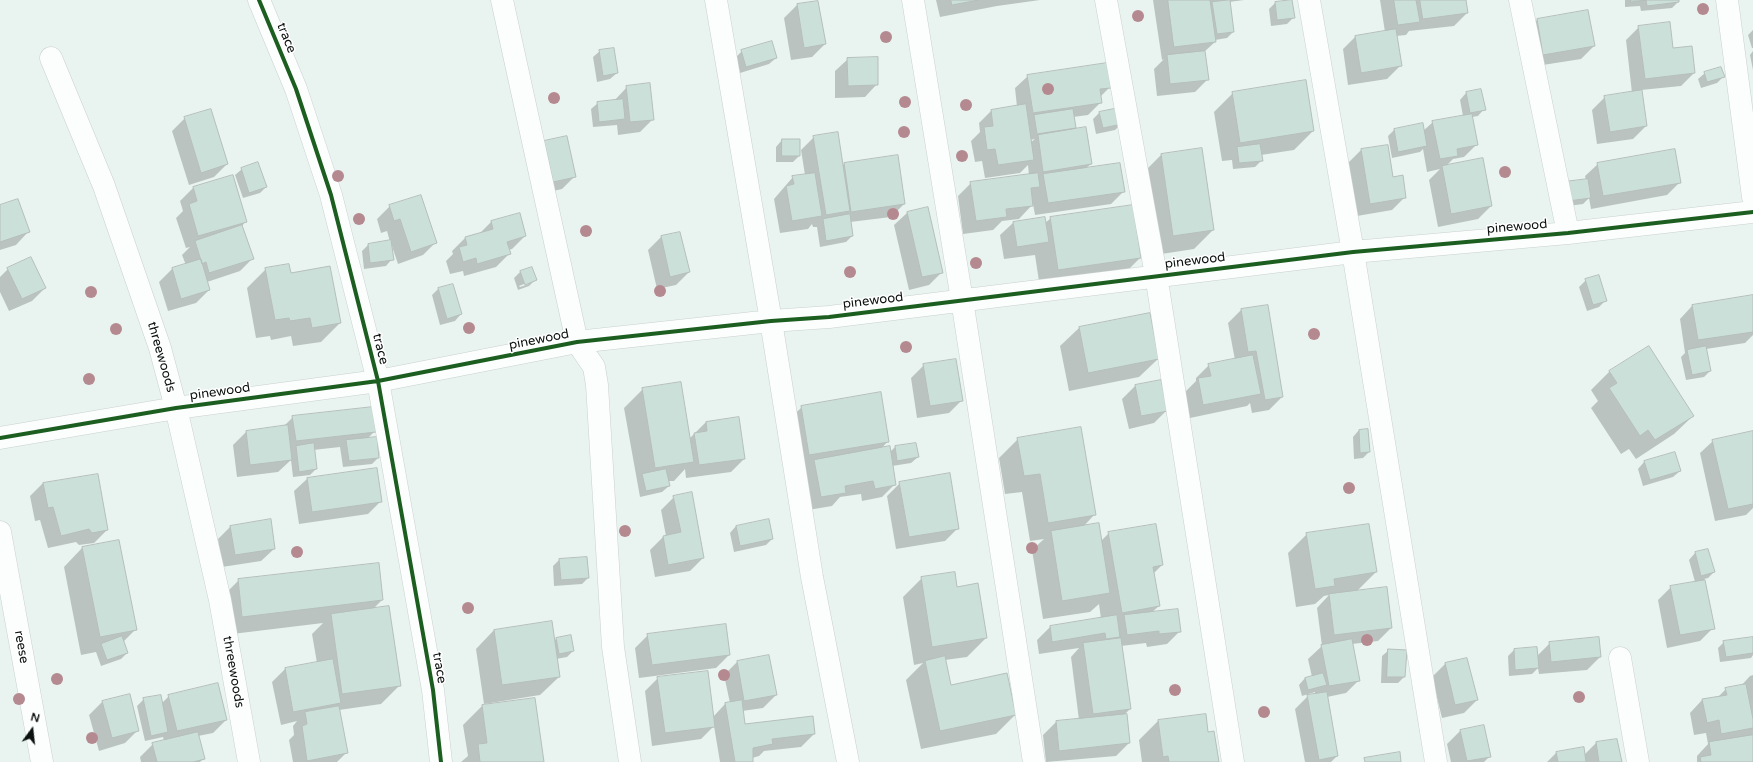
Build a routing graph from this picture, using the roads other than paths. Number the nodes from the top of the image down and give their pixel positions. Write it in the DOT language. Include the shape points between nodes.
graph roads {
  1 [pos="259,0"];
  2 [pos="502,0"];
  3 [pos="716,0"];
  4 [pos="913,0"];
  5 [pos="1106,0"];
  6 [pos="1309,0"];
  7 [pos="1520,0"];
  8 [pos="1727,0"];
  9 [pos="51,58"];
  10 [pos="1753,197"];
  11 [pos="1753,212"];
  12 [pos="1568,232"];
  13 [pos="1353,252"];
  14 [pos="1156,275"];
  15 [pos="962,300"];
  16 [pos="771,321"];
  17 [pos="577,342"];
  18 [pos="378,380"];
  19 [pos="176,408"];
  20 [pos="0,438"];
  21 [pos="0,532"];
  22 [pos="1620,658"];
  23 [pos="42,762"];
  24 [pos="249,762"];
  25 [pos="441,762"];
  26 [pos="630,762"];
  27 [pos="848,762"];
  28 [pos="1034,762"];
  29 [pos="1233,762"];
  30 [pos="1436,762"];
  31 [pos="1638,762"];
  1 -- 18 [label="street, trace" via="298,96 331,195"];
  2 -- 17 [label="street"];
  3 -- 16 [label="street"];
  4 -- 15 [label="street"];
  5 -- 14 [label="street"];
  6 -- 13 [label="street"];
  7 -- 12 [label="street"];
  8 -- 10 [label="street"];
  9 -- 19 [label="street, threewoods" via="119,226 160,348"];
  11 -- 12 [label="street, pinewood"];
  12 -- 13 [label="street, pinewood"];
  13 -- 14 [label="street, pinewood"];
  13 -- 30 [label="street"];
  14 -- 15 [label="street, pinewood"];
  14 -- 29 [label="street"];
  15 -- 16 [label="street, pinewood"];
  15 -- 28 [label="street"];
  16 -- 17 [label="street, pinewood"];
  16 -- 27 [label="street" via="812,577"];
  17 -- 18 [label="street, pinewood"];
  17 -- 26 [label="street" via="594,367 597,385 613,647"];
  18 -- 19 [label="street, pinewood"];
  18 -- 25 [label="street, trace" via="431,682"];
  19 -- 20 [label="street, pinewood"];
  19 -- 24 [label="street, threewoods" via="220,600"];
  21 -- 23 [label="street, reese"];
  22 -- 31 [label="street"];
}
